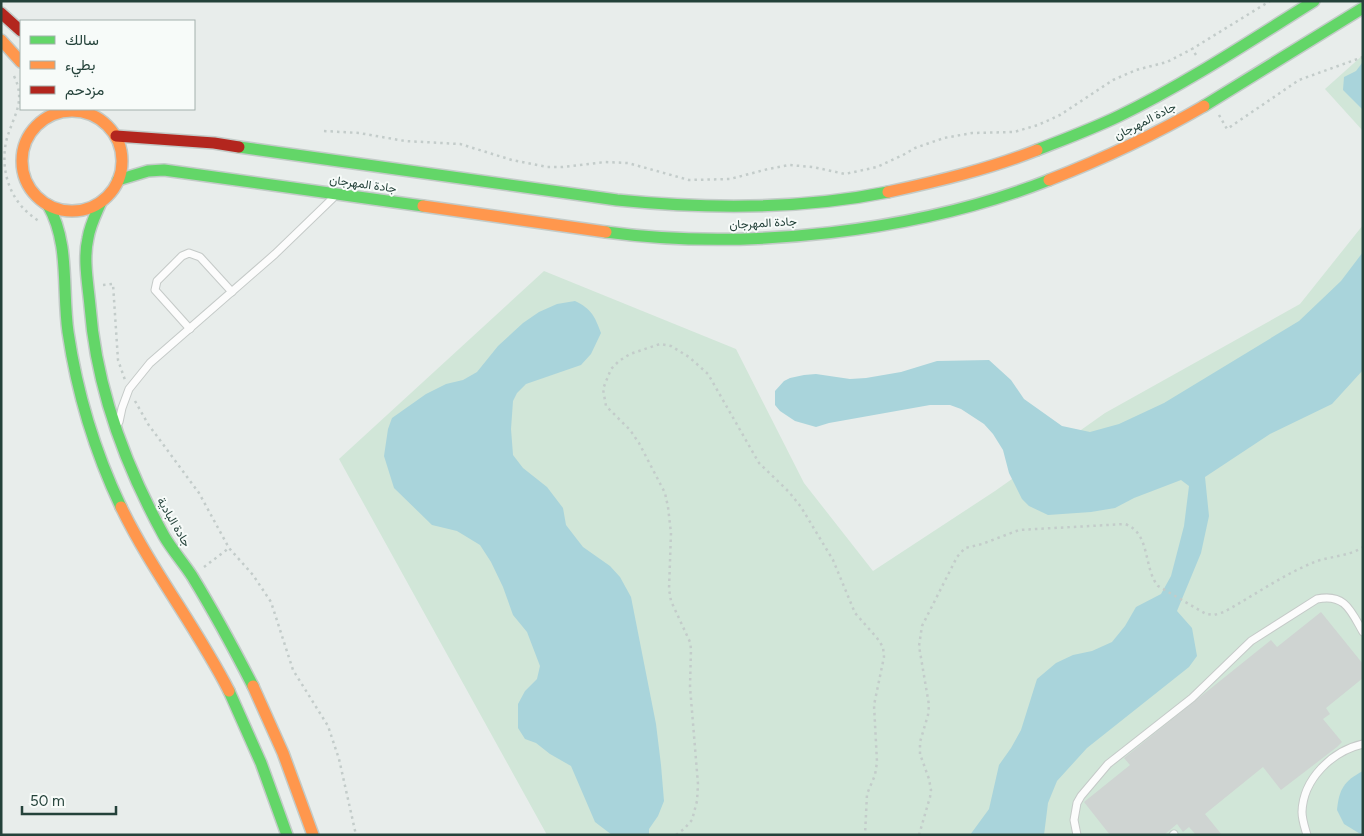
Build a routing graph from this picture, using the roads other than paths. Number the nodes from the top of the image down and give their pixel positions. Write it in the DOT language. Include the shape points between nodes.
graph roads {
  1 [pos="1314,1"];
  2 [pos="1363,8"];
  3 [pos="1,13"];
  4 [pos="20,30"];
  5 [pos="1,40"];
  6 [pos="20,61"];
  7 [pos="34,110"];
  8 [pos="87,111"];
  9 [pos="34,128"];
  10 [pos="116,136"];
  11 [pos="118,180"];
  12 [pos="337,194"];
  13 [pos="101,202"];
  14 [pos="48,205"];
  15 [pos="232,292"];
  16 [pos="190,329"];
  17 [pos="118,432"];
  18 [pos="1363,632"];
  19 [pos="1363,744"];
  20 [pos="287,835"];
  21 [pos="313,835"];
  22 [pos="1077,835"];
  23 [pos="1307,835"];
  1 -- 10 [label="main road, جادة المهرجان" via="1203,69 1118,116 1066,139 958,176 845,199 788,205 674,206 219,144"];
  2 -- 12 [label="main road, جادة المهرجان" via="1211,102 1142,140 1030,187 914,219 795,236 700,238 614,232"];
  3 -- 4 [label="main road"];
  5 -- 6 [label="main road"];
  7 -- 9 [label="main road"];
  8 -- 9 [label="main road" via="53,114"];
  8 -- 10 [label="main road" via="100,118"];
  9 -- 14 [label="main road" via="22,155 23,170 36,196"];
  10 -- 11 [label="main road" via="122,157"];
  11 -- 12 [label="main road, جادة المهرجان" via="140,172 164,170"];
  11 -- 13 [label="main road"];
  12 -- 15 [label="lane"];
  13 -- 14 [label="main road" via="75,211"];
  13 -- 17 [label="main road, جادة البادية" via="87,241 90,311 100,370"];
  14 -- 20 [label="main road" via="58,222 61,236 65,312 75,374 102,463 142,547 207,650 236,707 266,774"];
  15 -- 16 [label="lane"];
  15 -- 16 [label="lane" via="200,257 190,253 182,256 157,281 155,290"];
  16 -- 17 [label="lane" via="150,363 129,389"];
  17 -- 21 [label="main road, جادة البادية" via="150,510 236,653 267,715"];
  18 -- 22 [label="lane" via="1348,607 1325,597 1316,599 1258,635 1192,698 1098,775 1077,803 1074,820"];
  19 -- 23 [label="lane" via="1332,758 1315,776 1302,812"];
}
